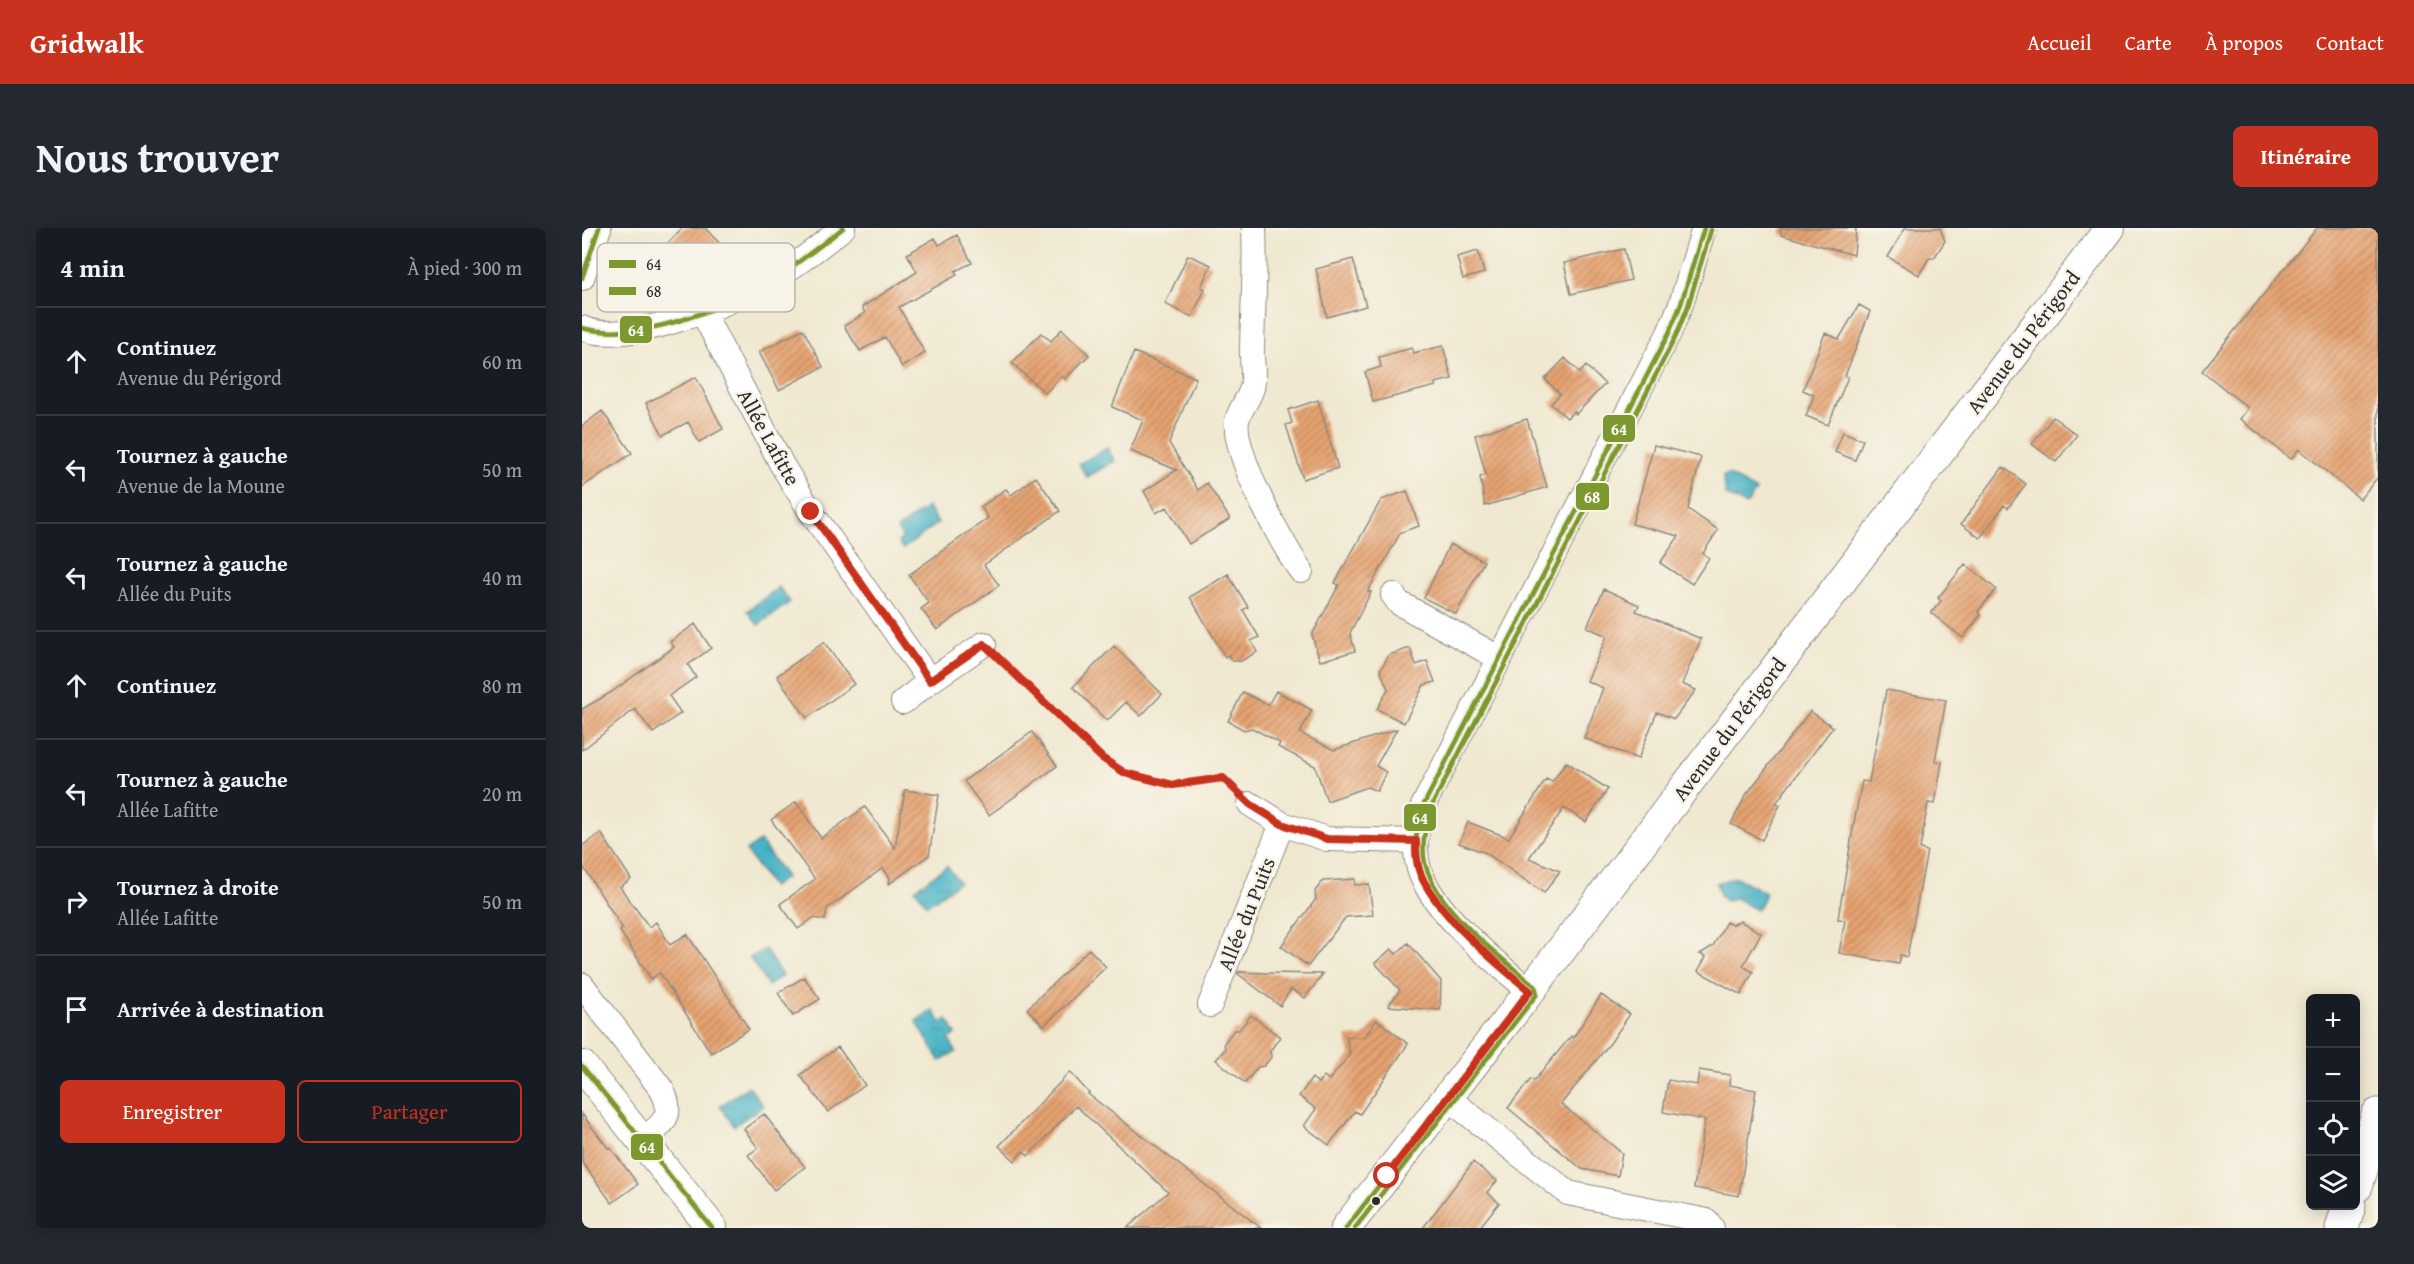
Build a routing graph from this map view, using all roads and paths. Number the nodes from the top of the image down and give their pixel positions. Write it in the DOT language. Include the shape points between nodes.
graph roads {
  1 [pos="599,228"];
  2 [pos="843,228"];
  3 [pos="1254,228"];
  4 [pos="1704,228"];
  5 [pos="2110,228"];
  6 [pos="795,264"];
  7 [pos="582,278"];
  8 [pos="699,312"];
  9 [pos="703,312"];
  10 [pos="582,328"];
  11 [pos="1301,571"];
  12 [pos="1393,595"];
  13 [pos="984,644"];
  14 [pos="1499,658"];
  15 [pos="930,681"];
  16 [pos="903,702"];
  17 [pos="1250,804"];
  18 [pos="1282,824"];
  19 [pos="1416,841"];
  20 [pos="582,985"];
  21 [pos="1530,991"];
  22 [pos="1210,1005"];
  23 [pos="582,1066"];
  24 [pos="1448,1098"];
  25 [pos="2378,1115"];
  26 [pos="642,1141"];
  27 [pos="2360,1171"];
  28 [pos="2348,1210"];
  29 [pos="712,1228"];
  30 [pos="1347,1228"];
  31 [pos="1712,1228"];
  32 [pos="2342,1228"];
  1 -- 7 [label="street"];
  2 -- 6 [label="street"];
  3 -- 11 [label="street" via="1252,387 1237,422 1241,451 1270,519"];
  4 -- 14 [label="street" via="1669,333"];
  5 -- 21 [label="street, Avenue du Périgord"];
  8 -- 10 [label="street" via="631,332 610,334"];
  9 -- 15 [label="street, Allée Lafitte" via="782,465"];
  12 -- 14 [label="street" via="1399,603"];
  13 -- 15 [label="street"];
  13 -- 17 [label="path" via="1102,758 1125,773 1173,785 1223,778"];
  14 -- 19 [label="street" via="1424,806"];
  15 -- 16 [label="street"];
  17 -- 18 [label="street"];
  18 -- 19 [label="street" via="1327,839"];
  18 -- 22 [label="street, Allée du Puits"];
  19 -- 21 [label="street" via="1420,872 1435,898 1448,915"];
  20 -- 26 [label="street" via="668,1100 667,1118"];
  21 -- 24 [label="street, Avenue du Périgord"];
  23 -- 26 [label="street"];
  24 -- 30 [label="street, Avenue du Périgord"];
  24 -- 31 [label="street" via="1568,1193 1707,1221"];
  25 -- 27 [label="highway"];
  26 -- 29 [label="street"];
  28 -- 32 [label="highway"];
}
